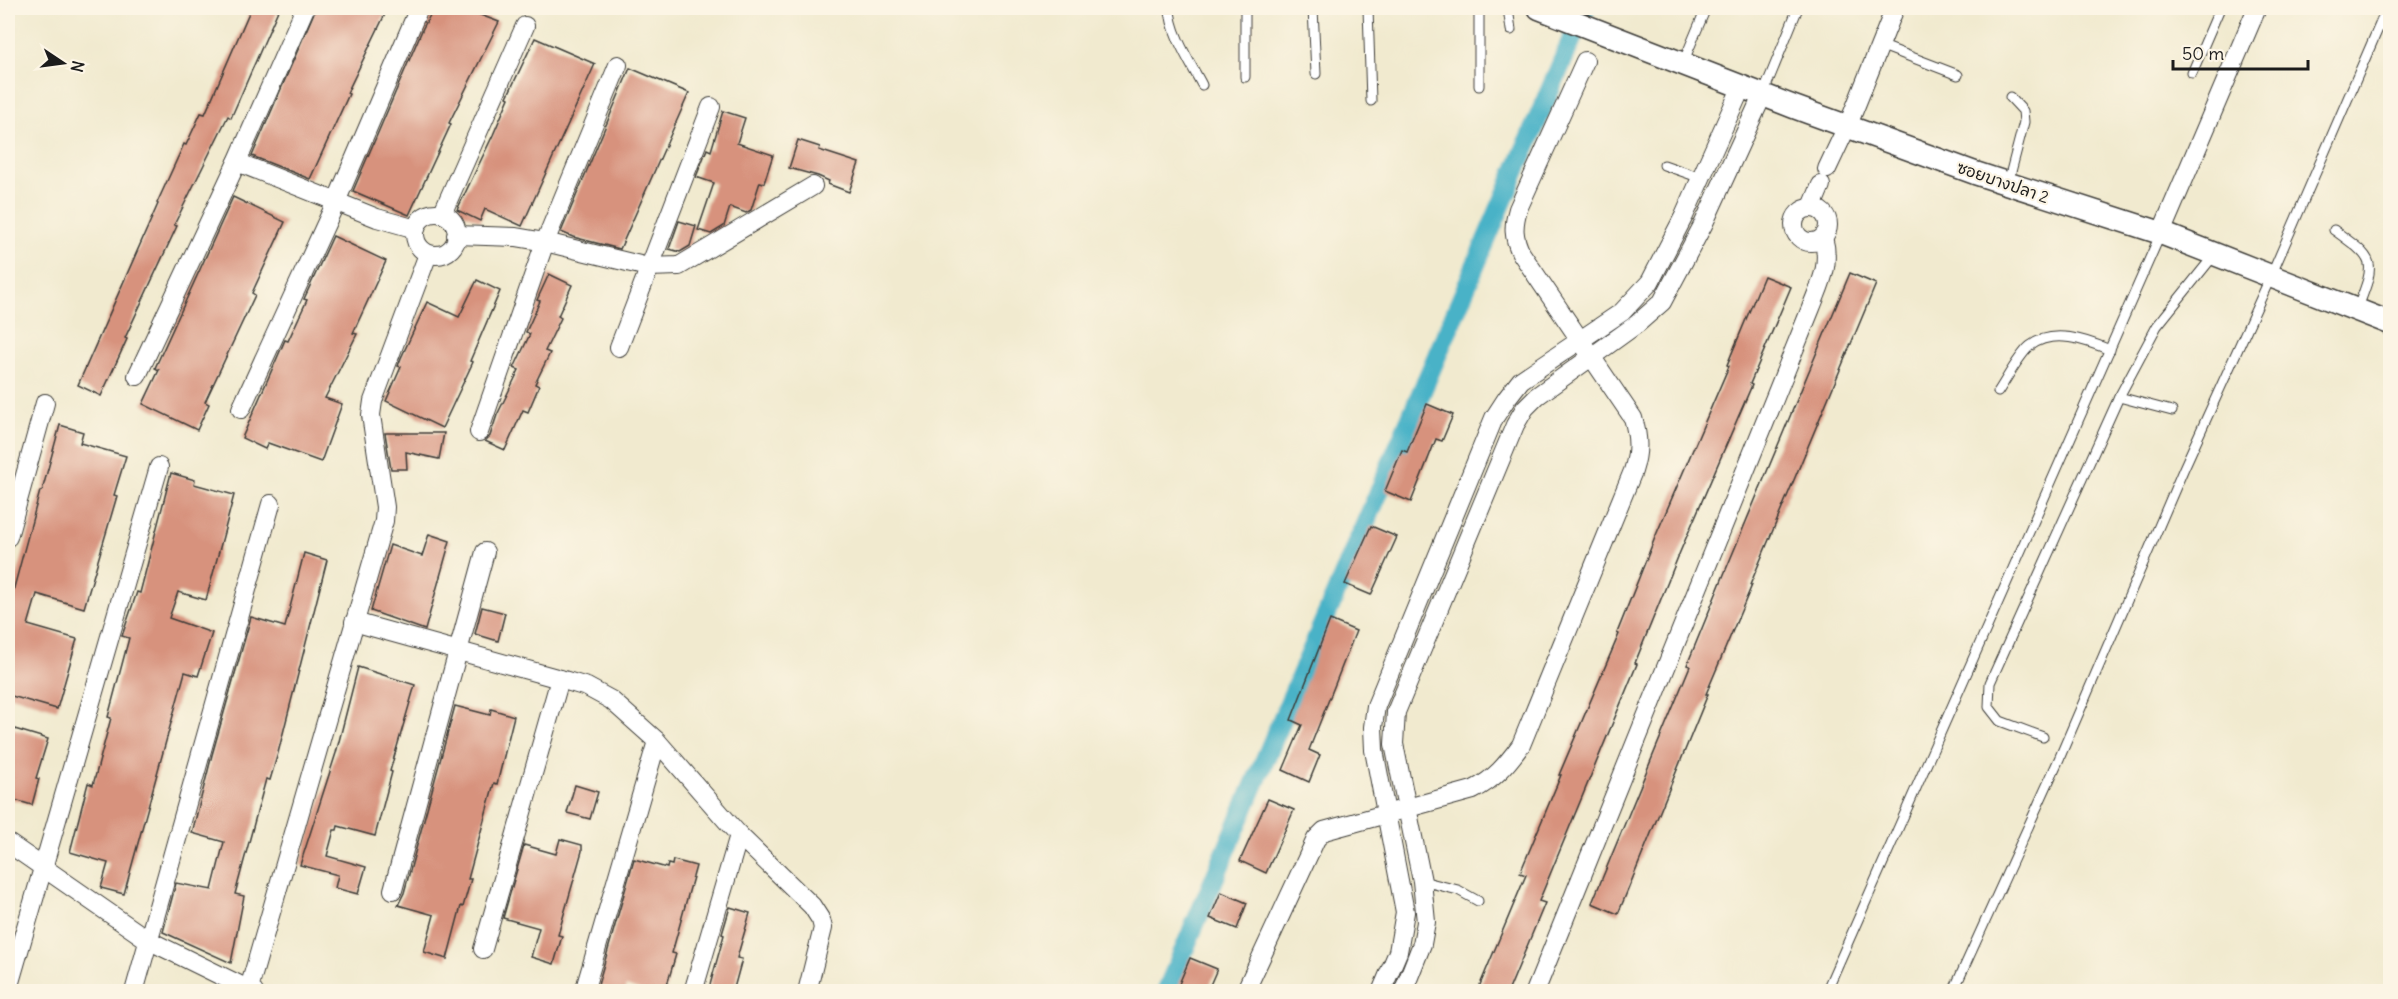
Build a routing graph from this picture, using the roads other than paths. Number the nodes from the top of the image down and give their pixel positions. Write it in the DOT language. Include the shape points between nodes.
graph roads {
  1 [pos="305,8"];
  2 [pos="419,8"];
  3 [pos="1170,8"];
  4 [pos="1245,8"];
  5 [pos="1314,8"];
  6 [pos="1368,8"];
  7 [pos="1479,8"];
  8 [pos="1508,8"];
  9 [pos="1706,8"];
  10 [pos="1798,8"];
  11 [pos="1894,8"];
  12 [pos="2220,8"];
  13 [pos="2257,8"];
  14 [pos="2387,8"];
  15 [pos="1545,9"];
  16 [pos="525,27"];
  17 [pos="1512,30"];
  18 [pos="1880,45"];
  19 [pos="1585,61"];
  20 [pos="1683,63"];
  21 [pos="618,65"];
  22 [pos="2192,73"];
  23 [pos="1316,74"];
  24 [pos="1958,75"];
  25 [pos="1245,77"];
  26 [pos="1202,85"];
  27 [pos="1479,86"];
  28 [pos="1742,86"];
  29 [pos="1763,94"];
  30 [pos="2010,97"];
  31 [pos="1371,101"];
  32 [pos="711,107"];
  33 [pos="1847,127"];
  34 [pos="237,162"];
  35 [pos="1664,165"];
  36 [pos="1701,178"];
  37 [pos="2008,184"];
  38 [pos="813,186"];
  39 [pos="336,202"];
  40 [pos="1812,207"];
  41 [pos="442,214"];
  42 [pos="1684,216"];
  43 [pos="1703,225"];
  44 [pos="416,229"];
  45 [pos="2334,230"];
  46 [pos="2161,233"];
  47 [pos="456,235"];
  48 [pos="1823,237"];
  49 [pos="545,242"];
  50 [pos="428,254"];
  51 [pos="2216,254"];
  52 [pos="648,267"];
  53 [pos="2271,276"];
  54 [pos="2357,310"];
  55 [pos="2391,323"];
  56 [pos="1580,341"];
  57 [pos="619,347"];
  58 [pos="2110,350"];
  59 [pos="1591,358"];
  60 [pos="137,376"];
  61 [pos="1998,392"];
  62 [pos="2119,397"];
  63 [pos="45,403"];
  64 [pos="241,409"];
  65 [pos="2172,411"];
  66 [pos="478,432"];
  67 [pos="159,467"];
  68 [pos="271,504"];
  69 [pos="8,537"];
  70 [pos="485,552"];
  71 [pos="354,622"];
  72 [pos="458,652"];
  73 [pos="560,679"];
  74 [pos="2043,737"];
  75 [pos="657,741"];
  76 [pos="1408,809"];
  77 [pos="1387,813"];
  78 [pos="739,835"];
  79 [pos="8,843"];
  80 [pos="42,866"];
  81 [pos="1422,881"];
  82 [pos="393,890"];
  83 [pos="1478,901"];
  84 [pos="148,940"];
  85 [pos="483,949"];
  86 [pos="8,989"];
  87 [pos="250,991"];
  88 [pos="134,992"];
  89 [pos="584,992"];
  90 [pos="693,992"];
  91 [pos="807,992"];
  92 [pos="1245,992"];
  93 [pos="1382,992"];
  94 [pos="1403,992"];
  95 [pos="1535,992"];
  96 [pos="1826,992"];
  97 [pos="1953,992"];
  1 -- 34 [label="street"];
  2 -- 39 [label="street"];
  3 -- 26 [label="lane" via="1185,53"];
  4 -- 25 [label="lane"];
  5 -- 23 [label="lane"];
  6 -- 31 [label="lane"];
  7 -- 27 [label="lane"];
  8 -- 17 [label="lane"];
  9 -- 20 [label="lane"];
  10 -- 29 [label="lane"];
  11 -- 18 [label="street"];
  12 -- 22 [label="lane"];
  13 -- 46 [label="street"];
  14 -- 53 [label="lane"];
  15 -- 20 [label="street, ซอยบางปลา 2"];
  16 -- 41 [label="street"];
  18 -- 24 [label="lane"];
  18 -- 33 [label="street"];
  19 -- 56 [label="street" via="1514,224 1514,238 1521,253"];
  20 -- 28 [label="street, ซอยบางปลา 2"];
  21 -- 49 [label="street"];
  28 -- 29 [label="street, ซอยบางปลา 2"];
  28 -- 36 [label="street"];
  29 -- 33 [label="street, ซอยบางปลา 2"];
  29 -- 43 [label="street"];
  30 -- 37 [label="lane" via="2023,111 2024,122"];
  32 -- 52 [label="street"];
  33 -- 37 [label="street, ซอยบางปลา 2"];
  33 -- 40 [label="street"];
  34 -- 39 [label="street"];
  34 -- 60 [label="street"];
  35 -- 36 [label="lane"];
  36 -- 42 [label="street"];
  37 -- 46 [label="street, ซอยบางปลา 2"];
  38 -- 52 [label="street" via="679,266"];
  39 -- 44 [label="street"];
  39 -- 64 [label="street"];
  40 -- 48 [label="street" via="1826,215 1828,231"];
  40 -- 48 [label="street" via="1797,214 1795,231 1807,242"];
  41 -- 44 [label="street" via="423,218"];
  41 -- 47 [label="street" via="452,222"];
  42 -- 43 [label="street"];
  42 -- 56 [label="street" via="1650,282 1622,312"];
  43 -- 59 [label="street" via="1662,302"];
  44 -- 50 [label="street" via="419,246"];
  45 -- 54 [label="lane" via="2364,252 2370,265"];
  46 -- 51 [label="street, ซอยบางปลา 2"];
  46 -- 58 [label="lane"];
  47 -- 49 [label="street"];
  47 -- 50 [label="street" via="450,249"];
  48 -- 95 [label="street" via="1828,254 1815,298"];
  49 -- 52 [label="street"];
  49 -- 66 [label="street"];
  50 -- 71 [label="street" via="373,401 371,415 384,521"];
  51 -- 53 [label="street, ซอยบางปลา 2"];
  51 -- 62 [label="lane" via="2157,326"];
  52 -- 57 [label="street"];
  53 -- 54 [label="street, ซอยบางปลา 2"];
  53 -- 97 [label="lane"];
  54 -- 55 [label="street, ซอยบางปลา 2"];
  56 -- 59 [label="street"];
  56 -- 77 [label="street" via="1521,380 1494,418 1376,706 1374,750"];
  58 -- 61 [label="lane" via="2070,337 2039,342 2028,347"];
  58 -- 96 [label="lane"];
  59 -- 76 [label="street" via="1537,396 1515,425 1396,712 1394,744"];
  59 -- 76 [label="street" via="1633,418 1639,453 1633,471 1521,744 1490,781"];
  62 -- 65 [label="lane"];
  62 -- 74 [label="lane" via="1990,683 1989,707 2000,721"];
  63 -- 69 [label="street"];
  67 -- 80 [label="street"];
  68 -- 84 [label="street"];
  70 -- 72 [label="street"];
  71 -- 72 [label="street"];
  71 -- 87 [label="street"];
  72 -- 73 [label="street"];
  72 -- 82 [label="street"];
  73 -- 75 [label="street" via="611,700"];
  73 -- 85 [label="street"];
  75 -- 78 [label="street"];
  75 -- 89 [label="street"];
  76 -- 77 [label="street"];
  76 -- 81 [label="street"];
  77 -- 92 [label="street" via="1324,831 1316,839"];
  77 -- 93 [label="street" via="1405,912 1398,952"];
  78 -- 90 [label="street"];
  78 -- 91 [label="street" via="812,906 821,920 821,938"];
  79 -- 80 [label="street"];
  80 -- 84 [label="street"];
  80 -- 86 [label="street"];
  81 -- 83 [label="lane" via="1458,890"];
  81 -- 94 [label="street" via="1426,922 1422,944"];
  84 -- 87 [label="street"];
  84 -- 88 [label="street"];
}
